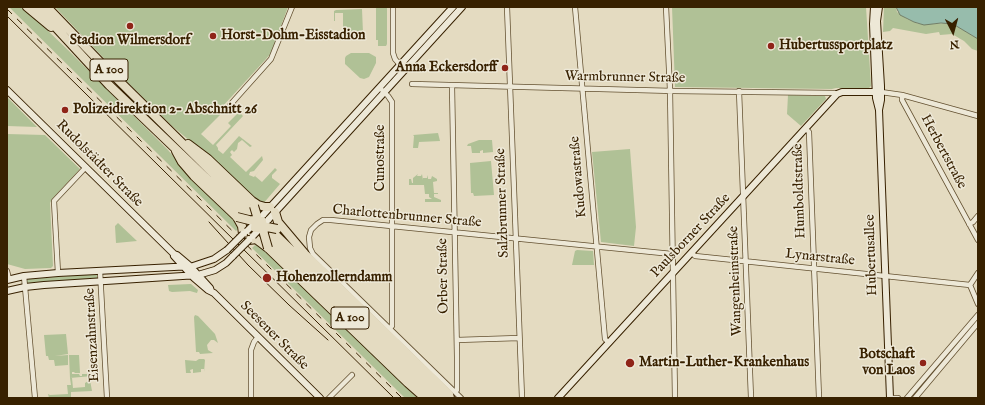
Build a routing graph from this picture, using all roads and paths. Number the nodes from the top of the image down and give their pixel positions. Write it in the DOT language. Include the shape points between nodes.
graph roads {
  1 [pos="27,7"];
  2 [pos="37,7"];
  3 [pos="47,7"];
  4 [pos="292,7"];
  5 [pos="393,7"];
  6 [pos="453,7"];
  7 [pos="462,7"];
  8 [pos="506,7"];
  9 [pos="575,7"];
  10 [pos="666,7"];
  11 [pos="875,8"];
  12 [pos="69,41"];
  13 [pos="403,67"];
  14 [pos="412,84"];
  15 [pos="452,86"];
  16 [pos="509,87"];
  17 [pos="379,88"];
  18 [pos="583,89"];
  19 [pos="7,90"];
  20 [pos="670,90"];
  21 [pos="739,91"];
  22 [pos="878,92"];
  23 [pos="384,93"];
  24 [pos="839,93"];
  25 [pos="902,95"];
  26 [pos="229,111"];
  27 [pos="978,116"];
  28 [pos="806,129"];
  29 [pos="171,132"];
  30 [pos="173,146"];
  31 [pos="86,167"];
  32 [pos="743,197"];
  33 [pos="253,204"];
  34 [pos="273,210"];
  35 [pos="978,216"];
  36 [pos="237,217"];
  37 [pos="969,224"];
  38 [pos="392,226"];
  39 [pos="256,227"];
  40 [pos="454,232"];
  41 [pos="288,235"];
  42 [pos="515,238"];
  43 [pos="978,240"];
  44 [pos="597,247"];
  45 [pos="268,248"];
  46 [pos="672,254"];
  47 [pos="692,254"];
  48 [pos="746,262"];
  49 [pos="186,266"];
  50 [pos="814,269"];
  51 [pos="7,271"];
  52 [pos="100,271"];
  53 [pos="58,273"];
  54 [pos="978,273"];
  55 [pos="672,274"];
  56 [pos="195,275"];
  57 [pos="24,276"];
  58 [pos="885,276"];
  59 [pos="8,279"];
  60 [pos="101,281"];
  61 [pos="970,285"];
  62 [pos="25,287"];
  63 [pos="7,291"];
  64 [pos="978,304"];
  65 [pos="978,316"];
  66 [pos="978,323"];
  67 [pos="390,328"];
  68 [pos="258,337"];
  69 [pos="519,338"];
  70 [pos="457,340"];
  71 [pos="609,343"];
  72 [pos="352,375"];
  73 [pos="453,395"];
  74 [pos="35,398"];
  75 [pos="107,398"];
  76 [pos="252,398"];
  77 [pos="320,398"];
  78 [pos="329,398"];
  79 [pos="425,398"];
  80 [pos="435,398"];
  81 [pos="446,398"];
  82 [pos="461,398"];
  83 [pos="522,398"];
  84 [pos="558,398"];
  85 [pos="675,398"];
  86 [pos="751,398"];
  87 [pos="819,398"];
  88 [pos="891,398"];
  89 [pos="898,398"];
  90 [pos="908,398"];
  91 [pos="915,398"];
  1 -- 12 [label="highway"];
  2 -- 12 [label="highway, A 100"];
  3 -- 29 [label="highway, A 100"];
  4 -- 26 [label="street" via="271,59 230,105"];
  5 -- 13 [label="street" via="393,52 395,60"];
  6 -- 13 [label="main road"];
  7 -- 13 [label="main road"];
  8 -- 16 [label="street, Salzbrunner Straße"];
  9 -- 18 [label="street, Kudowastraße"];
  10 -- 20 [label="street"];
  11 -- 22 [label="main road, Hubertusallee"];
  12 -- 30 [label="highway, A 100" via="109,85"];
  13 -- 17 [label="main road"];
  13 -- 23 [label="main road"];
  14 -- 15 [label="street, Warmbrunner Straße"];
  15 -- 16 [label="street, Warmbrunner Straße"];
  15 -- 40 [label="street, Orber Straße"];
  16 -- 18 [label="street, Warmbrunner Straße"];
  16 -- 42 [label="street, Salzbrunner Straße"];
  17 -- 23 [label="street, Cunostraße"];
  17 -- 34 [label="main road"];
  18 -- 20 [label="street, Warmbrunner Straße"];
  18 -- 44 [label="street, Kudowastraße"];
  19 -- 31 [label="main road, Rudolstädter Straße"];
  20 -- 21 [label="street, Warmbrunner Straße"];
  20 -- 46 [label="street"];
  21 -- 24 [label="street, Warmbrunner Straße"];
  21 -- 32 [label="street, Wangenheimstraße"];
  22 -- 24 [label="main road, Warmbrunner Straße"];
  22 -- 25 [label="street"];
  22 -- 58 [label="main road, Hubertusallee" via="876,104 879,110"];
  23 -- 34 [label="main road"];
  23 -- 38 [label="street, Cunostraße" via="392,102"];
  24 -- 28 [label="main road, Paulsborner Straße"];
  25 -- 27 [label="street"];
  25 -- 37 [label="street, Herbertstraße" via="902,100"];
  28 -- 32 [label="main road, Paulsborner Straße"];
  28 -- 50 [label="street, Humboldtstraße" via="809,132"];
  29 -- 33 [label="highway" via="203,154"];
  29 -- 81 [label="highway, A 100"];
  30 -- 36 [label="highway" via="194,176"];
  30 -- 80 [label="highway, A 100"];
  31 -- 49 [label="main road, Rudolstädter Straße" via="174,254 175,258"];
  31 -- 53 [label="street" via="54,201"];
  32 -- 47 [label="main road, Paulsborner Straße"];
  32 -- 48 [label="street, Wangenheimstraße"];
  33 -- 34 [label="highway"];
  33 -- 39 [label="highway, bridge"];
  34 -- 39 [label="main road"];
  34 -- 41 [label="highway"];
  35 -- 37 [label="street"];
  36 -- 39 [label="highway, bridge"];
  36 -- 39 [label="highway" via="242,226"];
  37 -- 43 [label="street, Herbertstraße"];
  38 -- 40 [label="street, Charlottenbrunner Straße"];
  38 -- 67 [label="street, Cunostraße"];
  38 -- 67 [label="street, Charlottenbrunner Straße" via="327,220 311,230 308,241 313,254"];
  39 -- 41 [label="highway, bridge" via="276,229"];
  39 -- 45 [label="highway, bridge"];
  39 -- 45 [label="highway" via="258,240"];
  39 -- 49 [label="main road, bridge" via="220,256 208,262"];
  39 -- 56 [label="main road, bridge" via="226,263 215,270"];
  40 -- 42 [label="street, Charlottenbrunner Straße"];
  40 -- 70 [label="street, Orber Straße"];
  41 -- 73 [label="highway" via="449,394"];
  42 -- 44 [label="street, Charlottenbrunner Straße"];
  42 -- 69 [label="street, Salzbrunner Straße"];
  44 -- 46 [label="street, Charlottenbrunner Straße"];
  44 -- 71 [label="street, Kudowastraße" via="605,339"];
  45 -- 79 [label="highway"];
  46 -- 55 [label="street"];
  47 -- 48 [label="street, Lynarstraße"];
  47 -- 55 [label="main road, Paulsborner Straße"];
  48 -- 50 [label="street, Lynarstraße"];
  48 -- 86 [label="street, Wangenheimstraße"];
  49 -- 52 [label="main road"];
  49 -- 56 [label="main road, Seesener Straße"];
  50 -- 58 [label="street, Lynarstraße"];
  50 -- 87 [label="street, Humboldtstraße"];
  51 -- 59 [label="street"];
  52 -- 53 [label="main road"];
  52 -- 60 [label="street, Eisenzahnstraße"];
  53 -- 57 [label="main road"];
  54 -- 61 [label="street"];
  55 -- 71 [label="main road, Paulsborner Straße"];
  55 -- 85 [label="street"];
  56 -- 60 [label="main road"];
  56 -- 68 [label="main road, Seesener Straße"];
  57 -- 59 [label="main road"];
  57 -- 62 [label="street"];
  58 -- 61 [label="street, Lynarstraße"];
  58 -- 88 [label="main road, Hubertusallee"];
  60 -- 62 [label="main road"];
  60 -- 75 [label="street, Eisenzahnstraße"];
  61 -- 64 [label="street"];
  62 -- 63 [label="main road"];
  62 -- 74 [label="street"];
  65 -- 90 [label="street"];
  66 -- 91 [label="street"];
  67 -- 73 [label="street"];
  68 -- 76 [label="street" via="251,350"];
  68 -- 77 [label="main road, Seesener Straße"];
  69 -- 70 [label="street"];
  69 -- 83 [label="street, Salzbrunner Straße"];
  70 -- 73 [label="street, Orber Straße" via="457,390"];
  71 -- 84 [label="main road, Paulsborner Straße"];
  72 -- 78 [label="street"];
  73 -- 82 [label="street"];
  88 -- 89 [label="street"];
}
